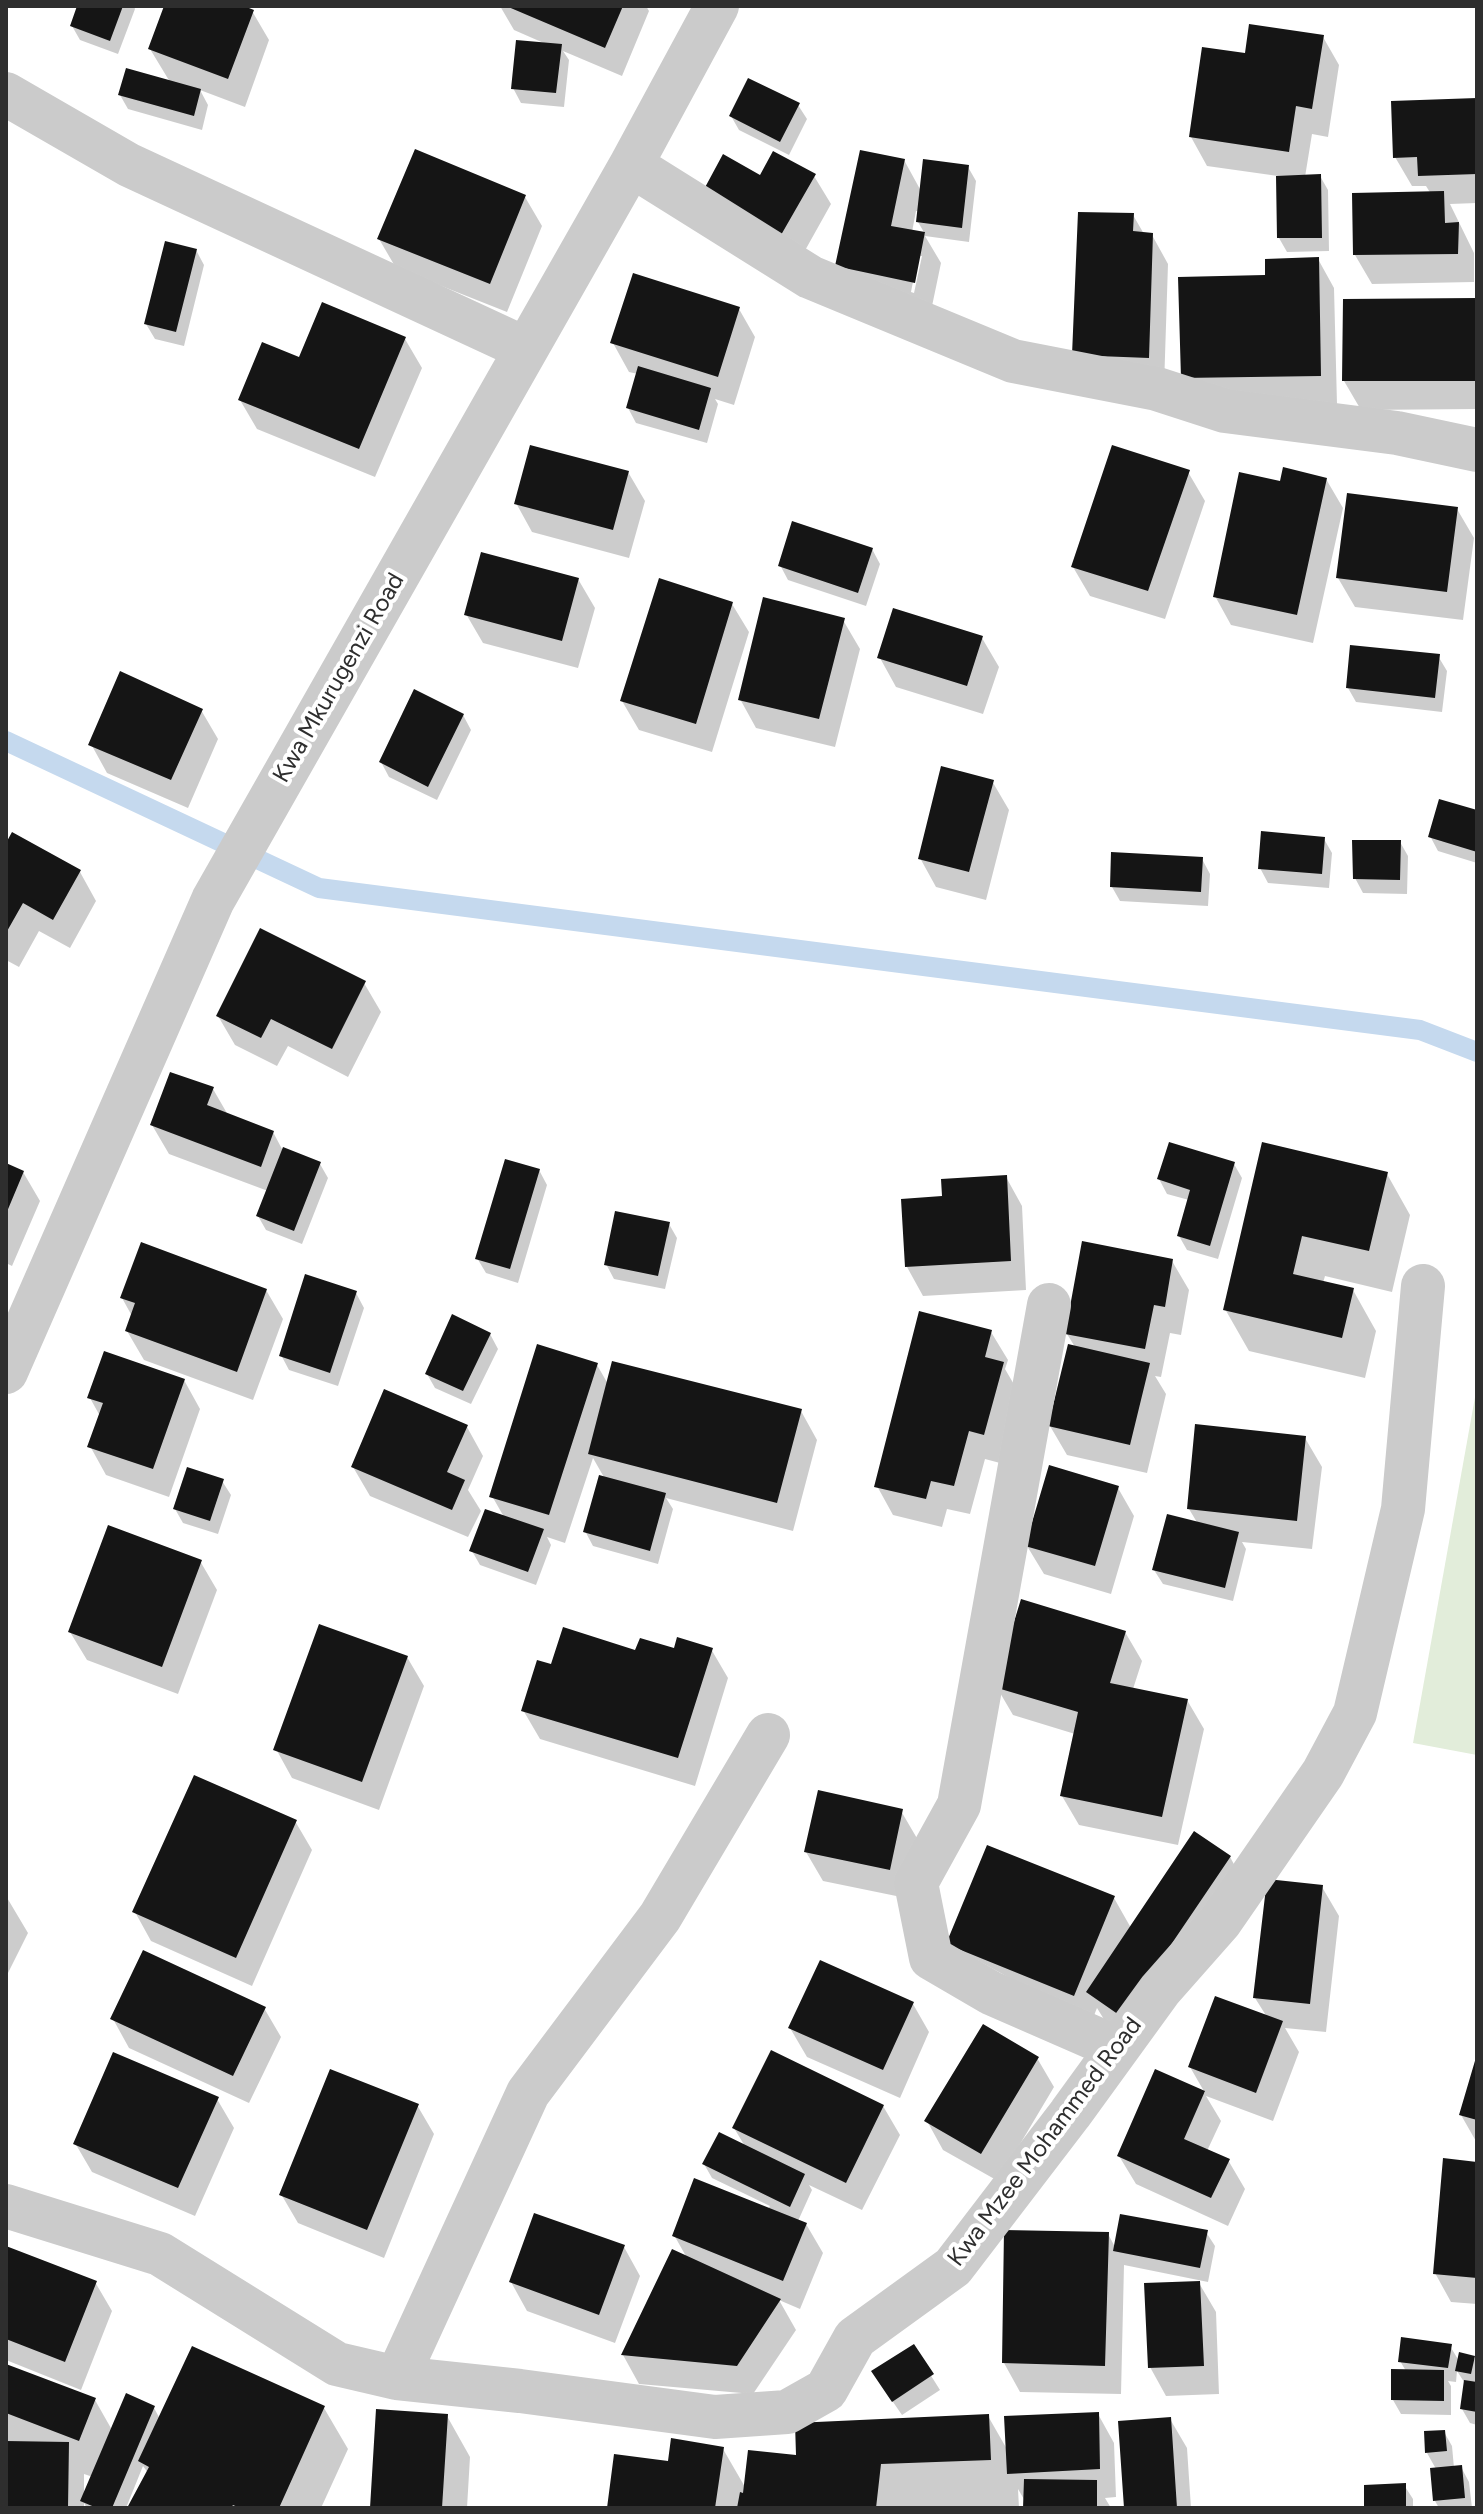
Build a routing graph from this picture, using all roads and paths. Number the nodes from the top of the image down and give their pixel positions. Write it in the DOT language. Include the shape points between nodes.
graph roads {
  1 [pos="717,6"];
  2 [pos="6,94"];
  3 [pos="631,165"];
  4 [pos="526,349"];
  5 [pos="1477,450"];
  6 [pos="1423,1286"];
  7 [pos="1049,1305"];
  8 [pos="6,1372"];
  9 [pos="768,1735"];
  10 [pos="1117,2048"];
  11 [pos="6,2206"];
  12 [pos="397,2378"];
  1 -- 3 [label="street, Kwa Mkurugenzi Road"];
  2 -- 4 [label="street" via="129,165"];
  3 -- 4 [label="street, Kwa Mkurugenzi Road"];
  3 -- 5 [label="street" via="810,277 1013,361 1157,389 1225,411 1397,433"];
  4 -- 8 [label="street, Kwa Mkurugenzi Road" via="213,900"];
  6 -- 10 [label="street, Kwa Mzee Mohammed Road" via="1403,1509 1355,1713 1323,1773 1220,1922"];
  7 -- 10 [label="street" via="959,1805 916,1883 931,1958 991,1993"];
  9 -- 12 [label="street" via="660,1917 528,2093"];
  10 -- 12 [label="street, Kwa Mzee Mohammed Road" via="953,2267 855,2338 826,2390 787,2412 715,2417"];
  11 -- 12 [label="street, Kwa Mzee Mohammed Road" via="160,2254 337,2364"];
}
